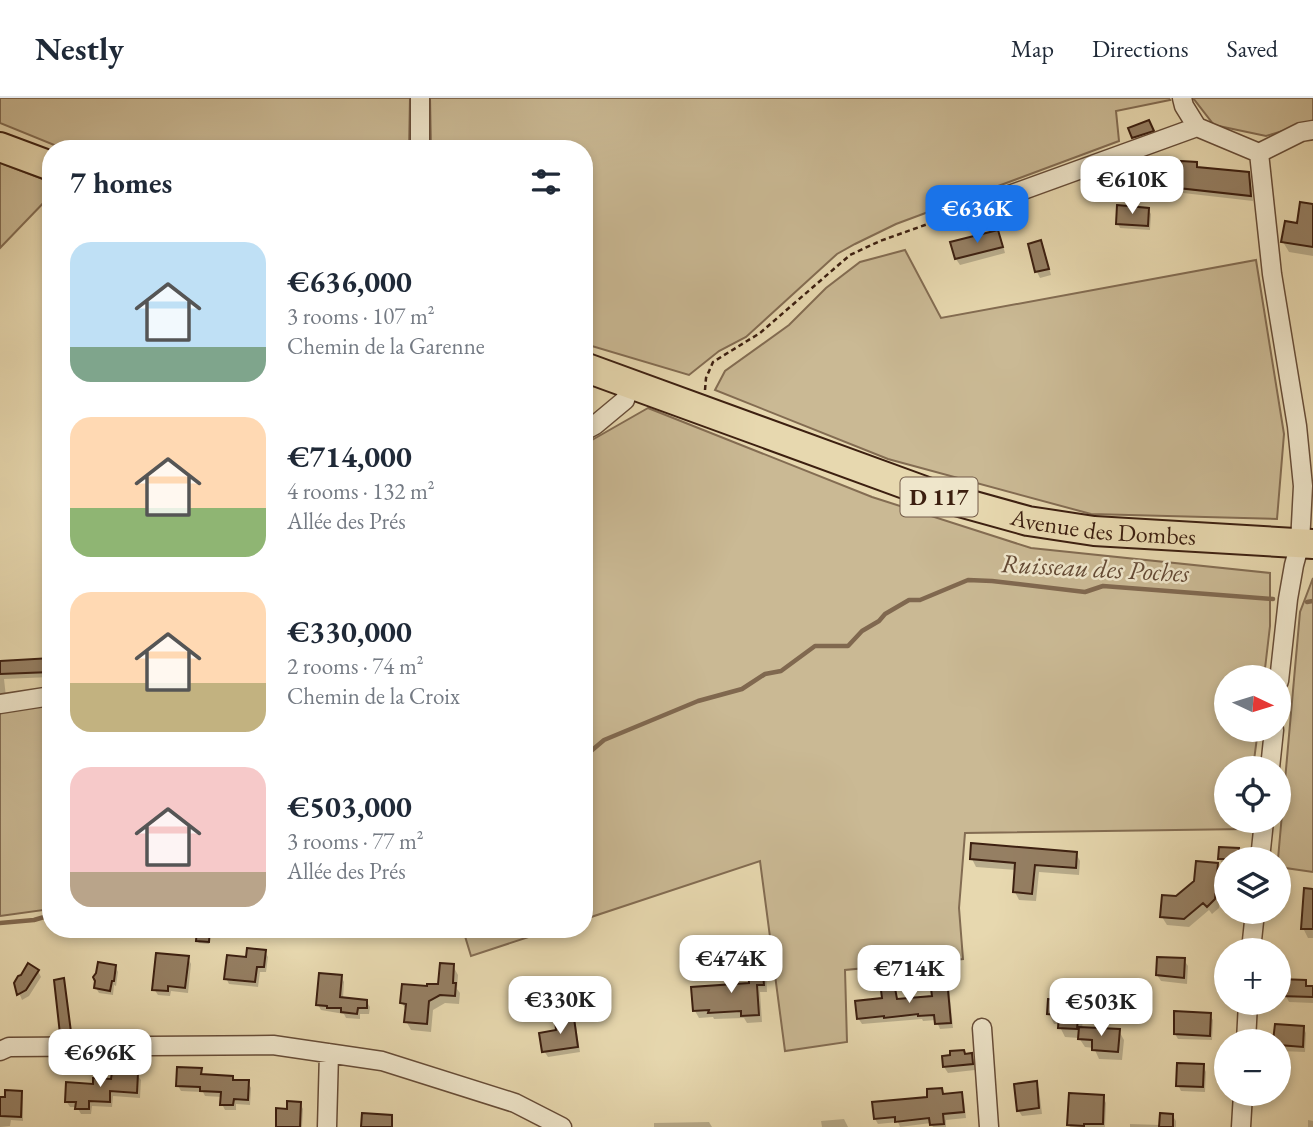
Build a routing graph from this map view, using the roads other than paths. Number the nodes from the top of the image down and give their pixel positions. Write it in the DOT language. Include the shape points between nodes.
graph roads {
  1 [pos="420,98"];
  2 [pos="1182,98"];
  3 [pos="1197,127"];
  4 [pos="1313,130"];
  5 [pos="420,140"];
  6 [pos="0,147"];
  7 [pos="1259,153"];
  8 [pos="42,163"];
  9 [pos="1001,198"];
  10 [pos="593,370"];
  11 [pos="630,383"];
  12 [pos="593,426"];
  13 [pos="1307,544"];
  14 [pos="1281,665"];
  15 [pos="42,697"];
  16 [pos="0,704"];
  17 [pos="982,1028"];
  18 [pos="0,1051"];
  19 [pos="329,1053"];
  20 [pos="1242,1106"];
  21 [pos="327,1127"];
  22 [pos="562,1127"];
  23 [pos="989,1127"];
  24 [pos="1241,1127"];
  1 -- 5 [label="street"];
  2 -- 3 [label="street"];
  3 -- 7 [label="street"];
  3 -- 9 [label="street"];
  4 -- 7 [label="street"];
  6 -- 8 [label="main road"];
  7 -- 13 [label="street" via="1272,274 1297,426"];
  10 -- 11 [label="main road, Avenue des Dombes / D 117"];
  11 -- 12 [label="street" via="625,400"];
  11 -- 13 [label="main road, Avenue des Dombes / D 117" via="938,496 1028,521 1094,531"];
  13 -- 14 [label="street" via="1294,565"];
  15 -- 16 [label="street"];
  17 -- 23 [label="street"];
  18 -- 19 [label="street" via="22,1046 273,1045"];
  19 -- 21 [label="street"];
  19 -- 22 [label="street" via="382,1061 514,1103"];
  20 -- 24 [label="street"];
}
